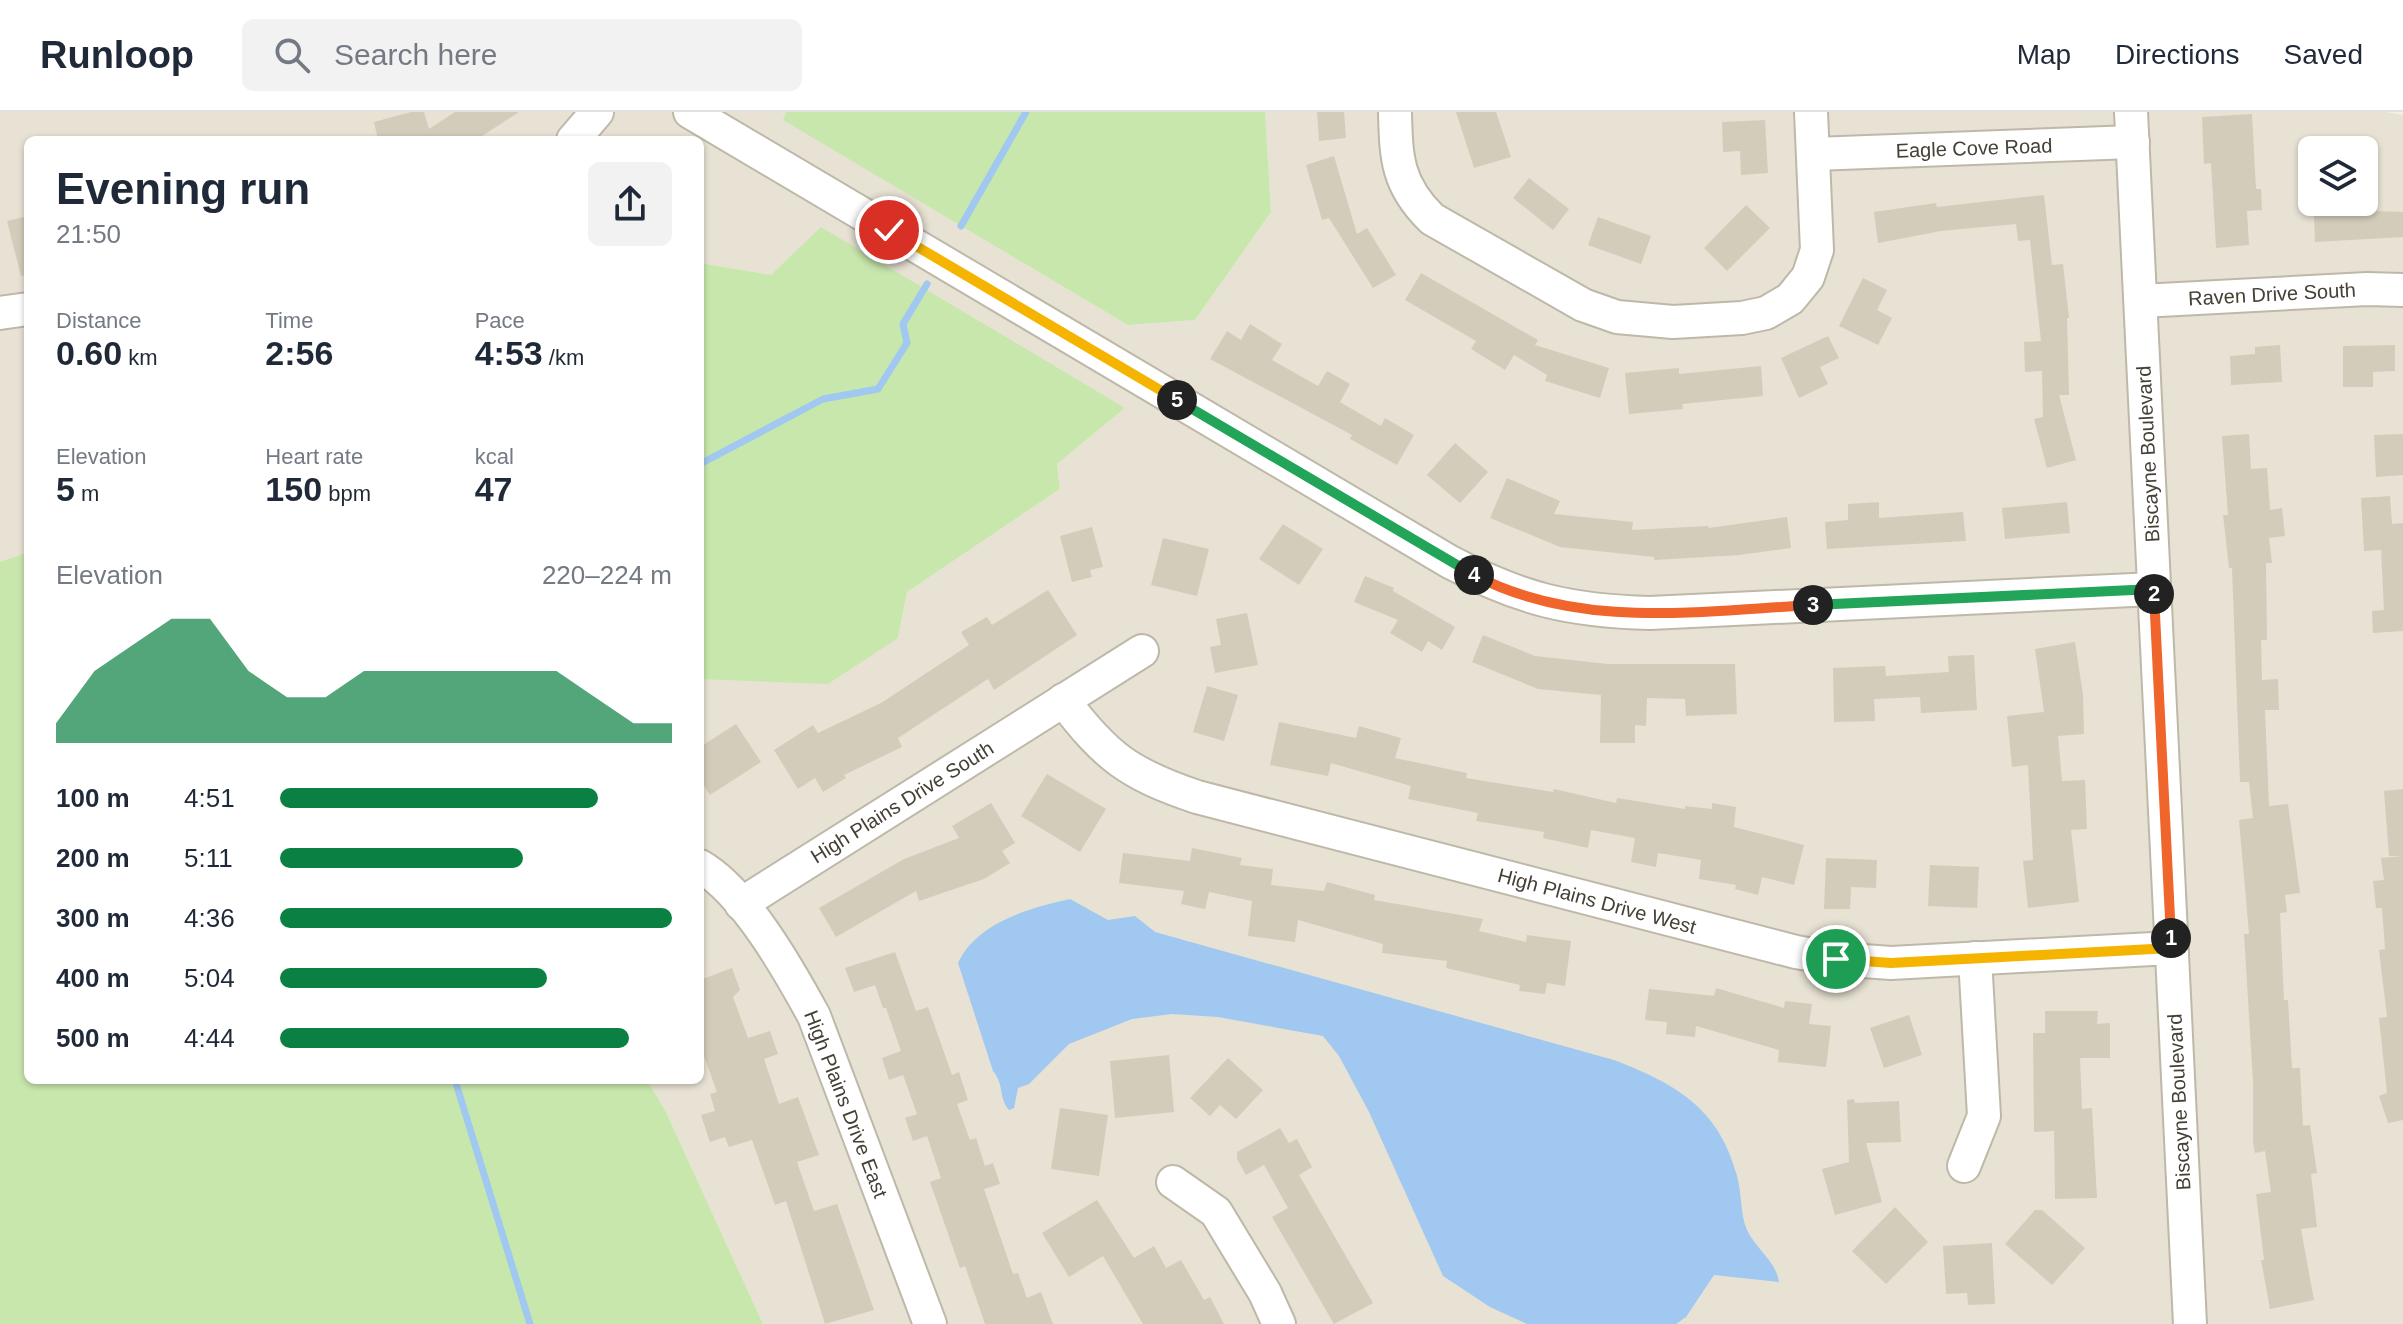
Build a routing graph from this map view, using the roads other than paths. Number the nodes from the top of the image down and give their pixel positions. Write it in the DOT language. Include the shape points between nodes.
graph roads {
  1 [pos="597,112"];
  2 [pos="690,112"];
  3 [pos="1395,112"];
  4 [pos="1811,112"];
  5 [pos="2132,127"];
  6 [pos="576,136"];
  7 [pos="1814,154"];
  8 [pos="2403,290"];
  9 [pos="2141,301"];
  10 [pos="24,310"];
  11 [pos="0,313"];
  12 [pos="2154,589"];
  13 [pos="1142,651"];
  14 [pos="1063,700"];
  15 [pos="704,868"];
  16 [pos="741,904"];
  17 [pos="2171,948"];
  18 [pos="1975,958"];
  19 [pos="1964,1166"];
  20 [pos="1173,1182"];
  21 [pos="930,1324"];
  22 [pos="1279,1324"];
  23 [pos="2190,1324"];
  1 -- 6 [label="street"];
  2 -- 12 [label="street" via="1450,562 1526,597 1601,612 1650,613"];
  3 -- 7 [label="street" via="1403,180 1412,199 1432,219 1583,305 1646,321 1742,318 1766,313 1790,299 1808,277 1817,250"];
  4 -- 7 [label="street"];
  5 -- 7 [label="street, Eagle Cove Road"];
  5 -- 9 [label="street, Biscayne Boulevard"];
  8 -- 9 [label="street, Raven Drive South"];
  9 -- 12 [label="street, Biscayne Boulevard"];
  10 -- 11 [label="street"];
  12 -- 17 [label="street, Biscayne Boulevard"];
  13 -- 14 [label="street, High Plains Drive South"];
  14 -- 16 [label="street, High Plains Drive South"];
  14 -- 18 [label="street, High Plains Drive West" via="1094,741 1121,763 1158,784 1197,797 1796,952 1891,963"];
  15 -- 16 [label="street, High Plains Drive East"];
  16 -- 21 [label="street, High Plains Drive East" via="814,1016"];
  17 -- 18 [label="street, High Plains Drive West"];
  17 -- 23 [label="street, Biscayne Boulevard"];
  18 -- 19 [label="street" via="1984,1116"];
  20 -- 22 [label="street" via="1216,1212"];
}
